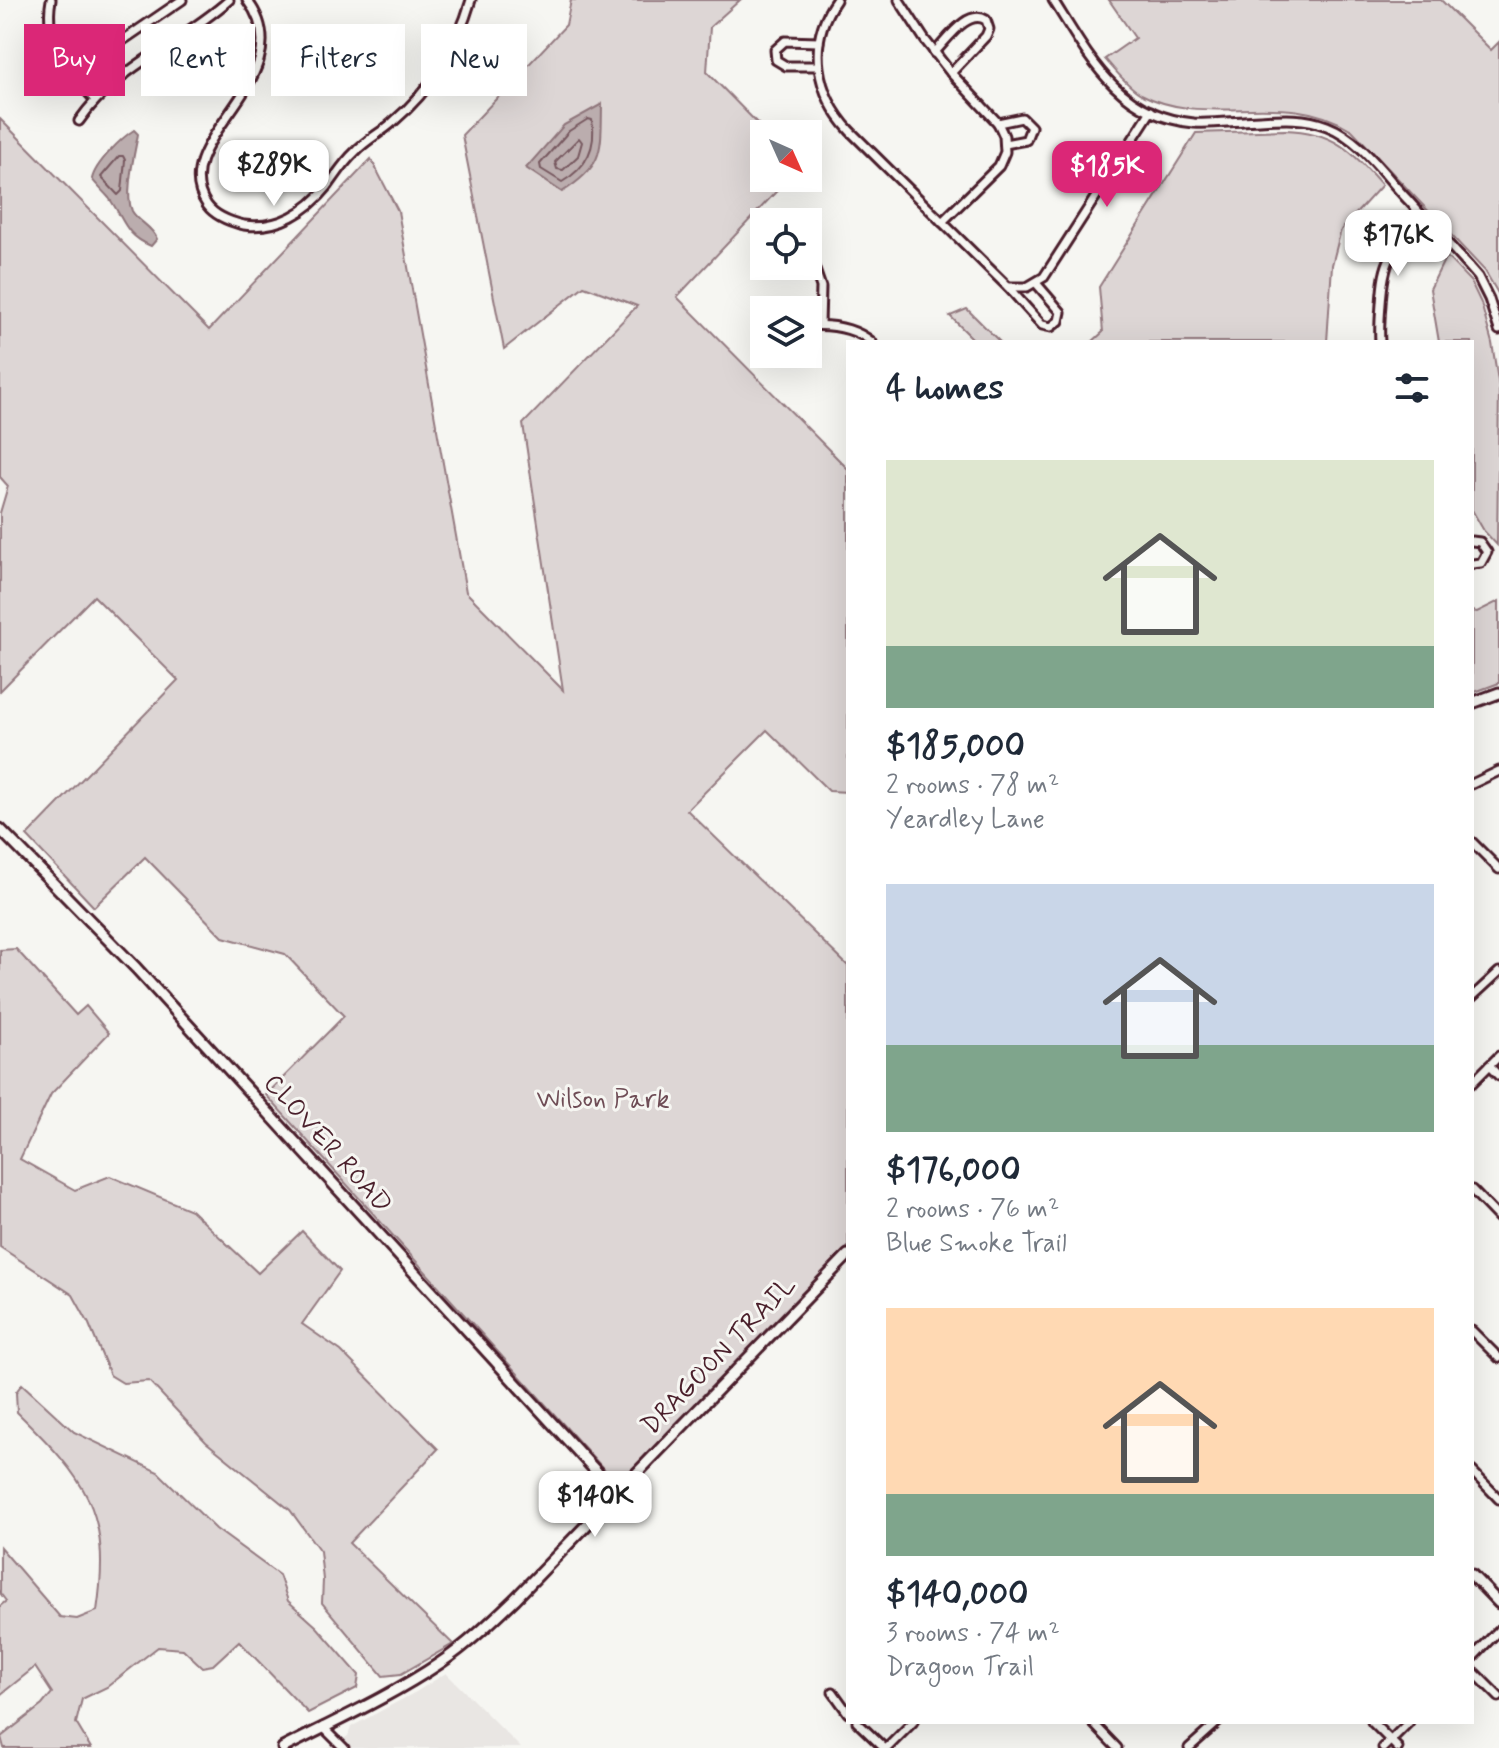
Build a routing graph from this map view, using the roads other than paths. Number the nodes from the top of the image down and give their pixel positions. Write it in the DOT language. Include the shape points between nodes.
graph roads {
  1 [pos="51,0"];
  2 [pos="182,0"];
  3 [pos="229,0"];
  4 [pos="247,0"];
  5 [pos="471,0"];
  6 [pos="836,0"];
  7 [pos="899,0"];
  8 [pos="1053,0"];
  9 [pos="50,24"];
  10 [pos="820,38"];
  11 [pos="125,39"];
  12 [pos="934,53"];
  13 [pos="818,66"];
  14 [pos="951,73"];
  15 [pos="91,96"];
  16 [pos="95,100"];
  17 [pos="1151,111"];
  18 [pos="79,121"];
  19 [pos="998,123"];
  20 [pos="1005,144"];
  21 [pos="1425,219"];
  22 [pos="942,222"];
  23 [pos="1036,283"];
  24 [pos="1008,287"];
  25 [pos="822,325"];
  26 [pos="1499,330"];
  27 [pos="868,340"];
  28 [pos="1380,340"];
  29 [pos="1474,541"];
  30 [pos="1474,564"];
  31 [pos="1499,693"];
  32 [pos="1474,702"];
  33 [pos="1499,771"];
  34 [pos="1474,783"];
  35 [pos="0,829"];
  36 [pos="1474,844"];
  37 [pos="1499,869"];
  38 [pos="1499,972"];
  39 [pos="1474,995"];
  40 [pos="1499,1056"];
  41 [pos="1489,1066"];
  42 [pos="1499,1076"];
  43 [pos="1474,1081"];
  44 [pos="1474,1192"];
  45 [pos="1499,1218"];
  46 [pos="846,1257"];
  47 [pos="1474,1333"];
  48 [pos="1499,1358"];
  49 [pos="1474,1473"];
  50 [pos="616,1493"];
  51 [pos="1499,1499"];
  52 [pos="1474,1577"];
  53 [pos="1499,1603"];
  54 [pos="1499,1630"];
  55 [pos="1474,1656"];
  56 [pos="1474,1672"];
  57 [pos="833,1692"];
  58 [pos="1499,1697"];
  59 [pos="846,1710"];
  60 [pos="859,1724"];
  61 [pos="911,1724"];
  62 [pos="1094,1724"];
  63 [pos="1216,1724"];
  64 [pos="1374,1724"];
  65 [pos="1407,1724"];
  66 [pos="323,1727"];
  67 [pos="1390,1740"];
  68 [pos="283,1748"];
  69 [pos="344,1748"];
  70 [pos="886,1748"];
  71 [pos="1117,1748"];
  72 [pos="1189,1748"];
  73 [pos="1383,1748"];
  74 [pos="1398,1748"];
  1 -- 9 [label="street"];
  2 -- 11 [label="street"];
  3 -- 16 [label="street"];
  4 -- 5 [label="street" via="261,31 260,61 207,148 200,174 202,194 214,212 256,226 298,213 357,149 414,103 448,57"];
  6 -- 10 [label="street"];
  7 -- 12 [label="street"];
  8 -- 17 [label="street" via="1107,81"];
  10 -- 13 [label="street"];
  10 -- 13 [label="street" via="785,41 775,50 783,65"];
  12 -- 14 [label="street"];
  12 -- 14 [label="street" via="971,17 986,20 986,36"];
  13 -- 22 [label="street" via="839,119"];
  14 -- 19 [label="street"];
  15 -- 16 [label="street"];
  16 -- 18 [label="street"];
  17 -- 21 [label="street" via="1193,123 1297,119 1328,127 1353,142"];
  17 -- 23 [label="street" via="1051,268"];
  19 -- 20 [label="street"];
  19 -- 20 [label="street" via="1022,118 1031,127 1026,140"];
  20 -- 22 [label="street" via="999,166"];
  21 -- 26 [label="street" via="1478,277"];
  21 -- 28 [label="street" via="1386,262"];
  22 -- 24 [label="street"];
  23 -- 24 [label="street"];
  23 -- 24 [label="street" via="1061,312 1051,327 1042,325"];
  25 -- 27 [label="street" via="844,328"];
  29 -- 30 [label="street" via="1487,552 1481,563"];
  31 -- 32 [label="street"];
  33 -- 34 [label="street"];
  35 -- 50 [label="street, CLOVER ROAD" via="136,968"];
  36 -- 37 [label="street"];
  38 -- 39 [label="street"];
  40 -- 41 [label="street"];
  41 -- 42 [label="street"];
  41 -- 43 [label="street"];
  44 -- 45 [label="street"];
  46 -- 50 [label="street, DRAGOON TRAIL"];
  47 -- 48 [label="street"];
  49 -- 51 [label="street"];
  50 -- 66 [label="street, DRAGOON TRAIL" via="505,1609 457,1651"];
  52 -- 53 [label="street"];
  54 -- 55 [label="street"];
  56 -- 58 [label="street"];
  57 -- 59 [label="street"];
  60 -- 70 [label="street"];
  61 -- 70 [label="street"];
  62 -- 71 [label="street"];
  63 -- 72 [label="street"];
  64 -- 67 [label="street"];
  65 -- 67 [label="street"];
  66 -- 68 [label="street, DRAGOON TRAIL"];
  66 -- 69 [label="street"];
  67 -- 73 [label="street"];
  67 -- 74 [label="street"];
}
